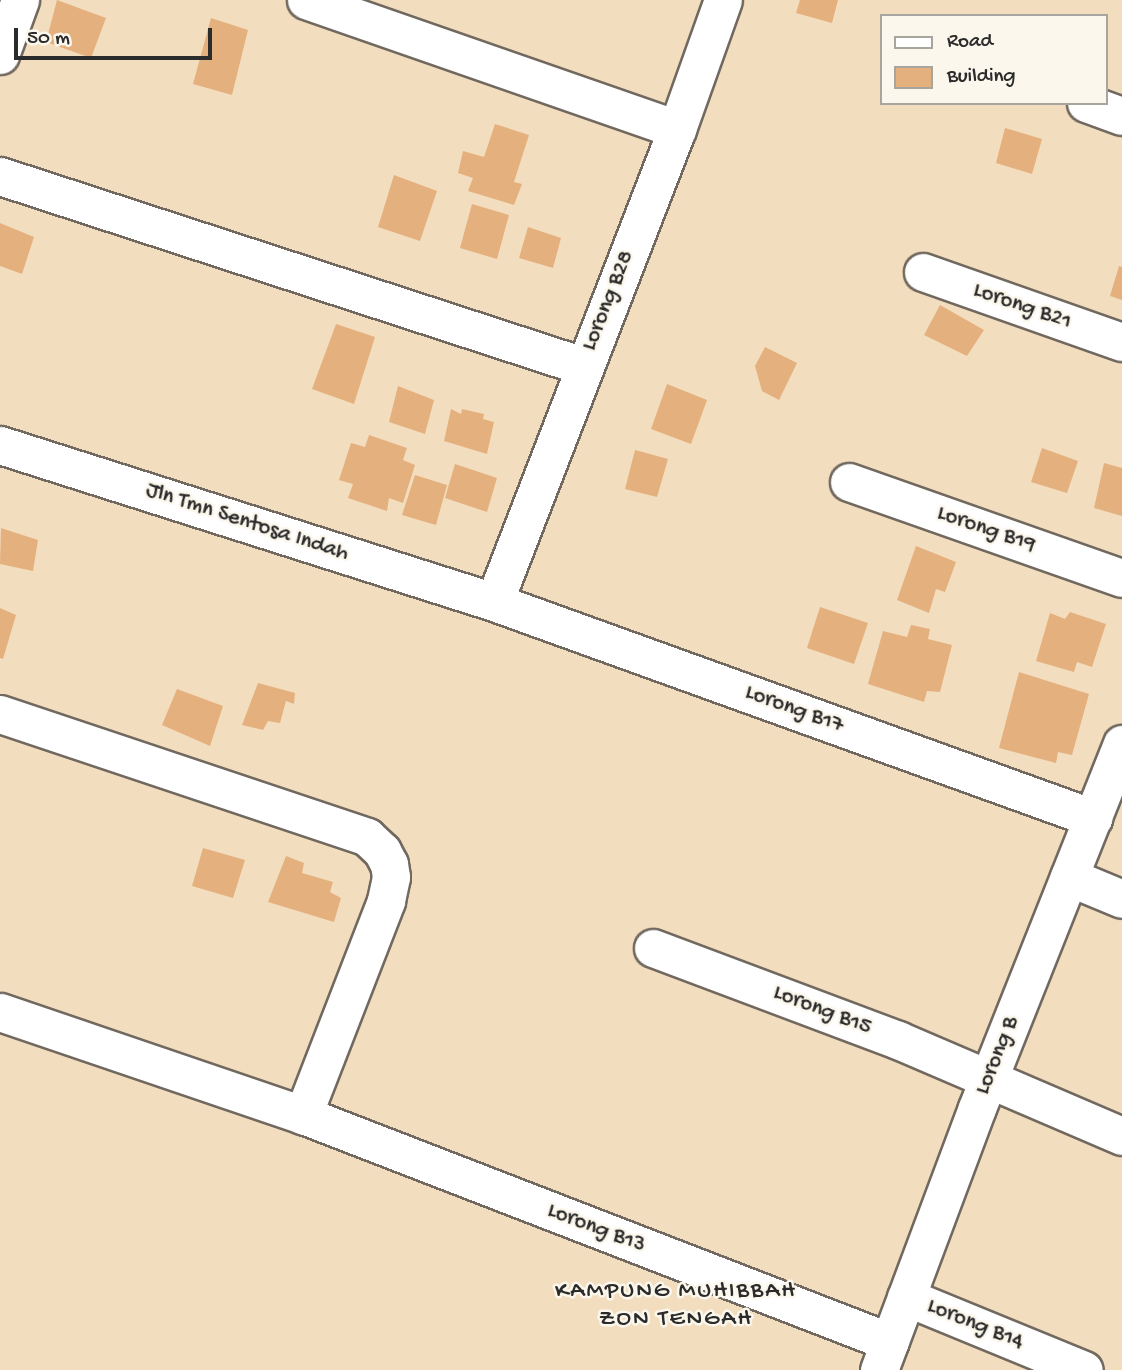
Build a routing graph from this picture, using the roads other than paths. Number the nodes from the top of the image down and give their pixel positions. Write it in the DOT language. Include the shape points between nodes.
graph roads {
  1 [pos="20,0"];
  2 [pos="306,0"];
  3 [pos="723,0"];
  4 [pos="0,55"];
  5 [pos="1092,105"];
  6 [pos="1122,116"];
  7 [pos="677,129"];
  8 [pos="0,176"];
  9 [pos="923,272"];
  10 [pos="1122,342"];
  11 [pos="583,366"];
  12 [pos="0,445"];
  13 [pos="849,482"];
  14 [pos="1122,578"];
  15 [pos="494,601"];
  16 [pos="0,715"];
  17 [pos="1122,744"];
  18 [pos="1093,818"];
  19 [pos="1069,877"];
  20 [pos="1122,899"];
  21 [pos="653,948"];
  22 [pos="0,1012"];
  23 [pos="989,1081"];
  24 [pos="303,1115"];
  25 [pos="1122,1136"];
  26 [pos="906,1297"];
  27 [pos="885,1356"];
  28 [pos="1084,1370"];
  1 -- 4 [label="street"];
  2 -- 7 [label="street"];
  3 -- 7 [label="street, Lorong B28"];
  5 -- 6 [label="street"];
  7 -- 11 [label="street, Lorong B28"];
  8 -- 11 [label="street"];
  9 -- 10 [label="street, Lorong B21"];
  11 -- 15 [label="street, Lorong B28"];
  12 -- 15 [label="street, Jln Tmn Sentosa Indah"];
  13 -- 14 [label="street, Lorong B19"];
  15 -- 18 [label="street, Lorong B17"];
  16 -- 24 [label="street" via="367,837 382,851 391,877 386,901"];
  17 -- 18 [label="street, Lorong B"];
  18 -- 19 [label="street, Lorong B"];
  19 -- 20 [label="street"];
  19 -- 23 [label="street, Lorong B"];
  21 -- 23 [label="street, Lorong B15" via="898,1040"];
  22 -- 24 [label="street, Lorong B13"];
  23 -- 25 [label="street, Lorong B15"];
  23 -- 26 [label="street, Lorong B"];
  24 -- 27 [label="street, Lorong B13"];
  26 -- 27 [label="street, Lorong B"];
  26 -- 28 [label="street, Lorong B14"];
}
